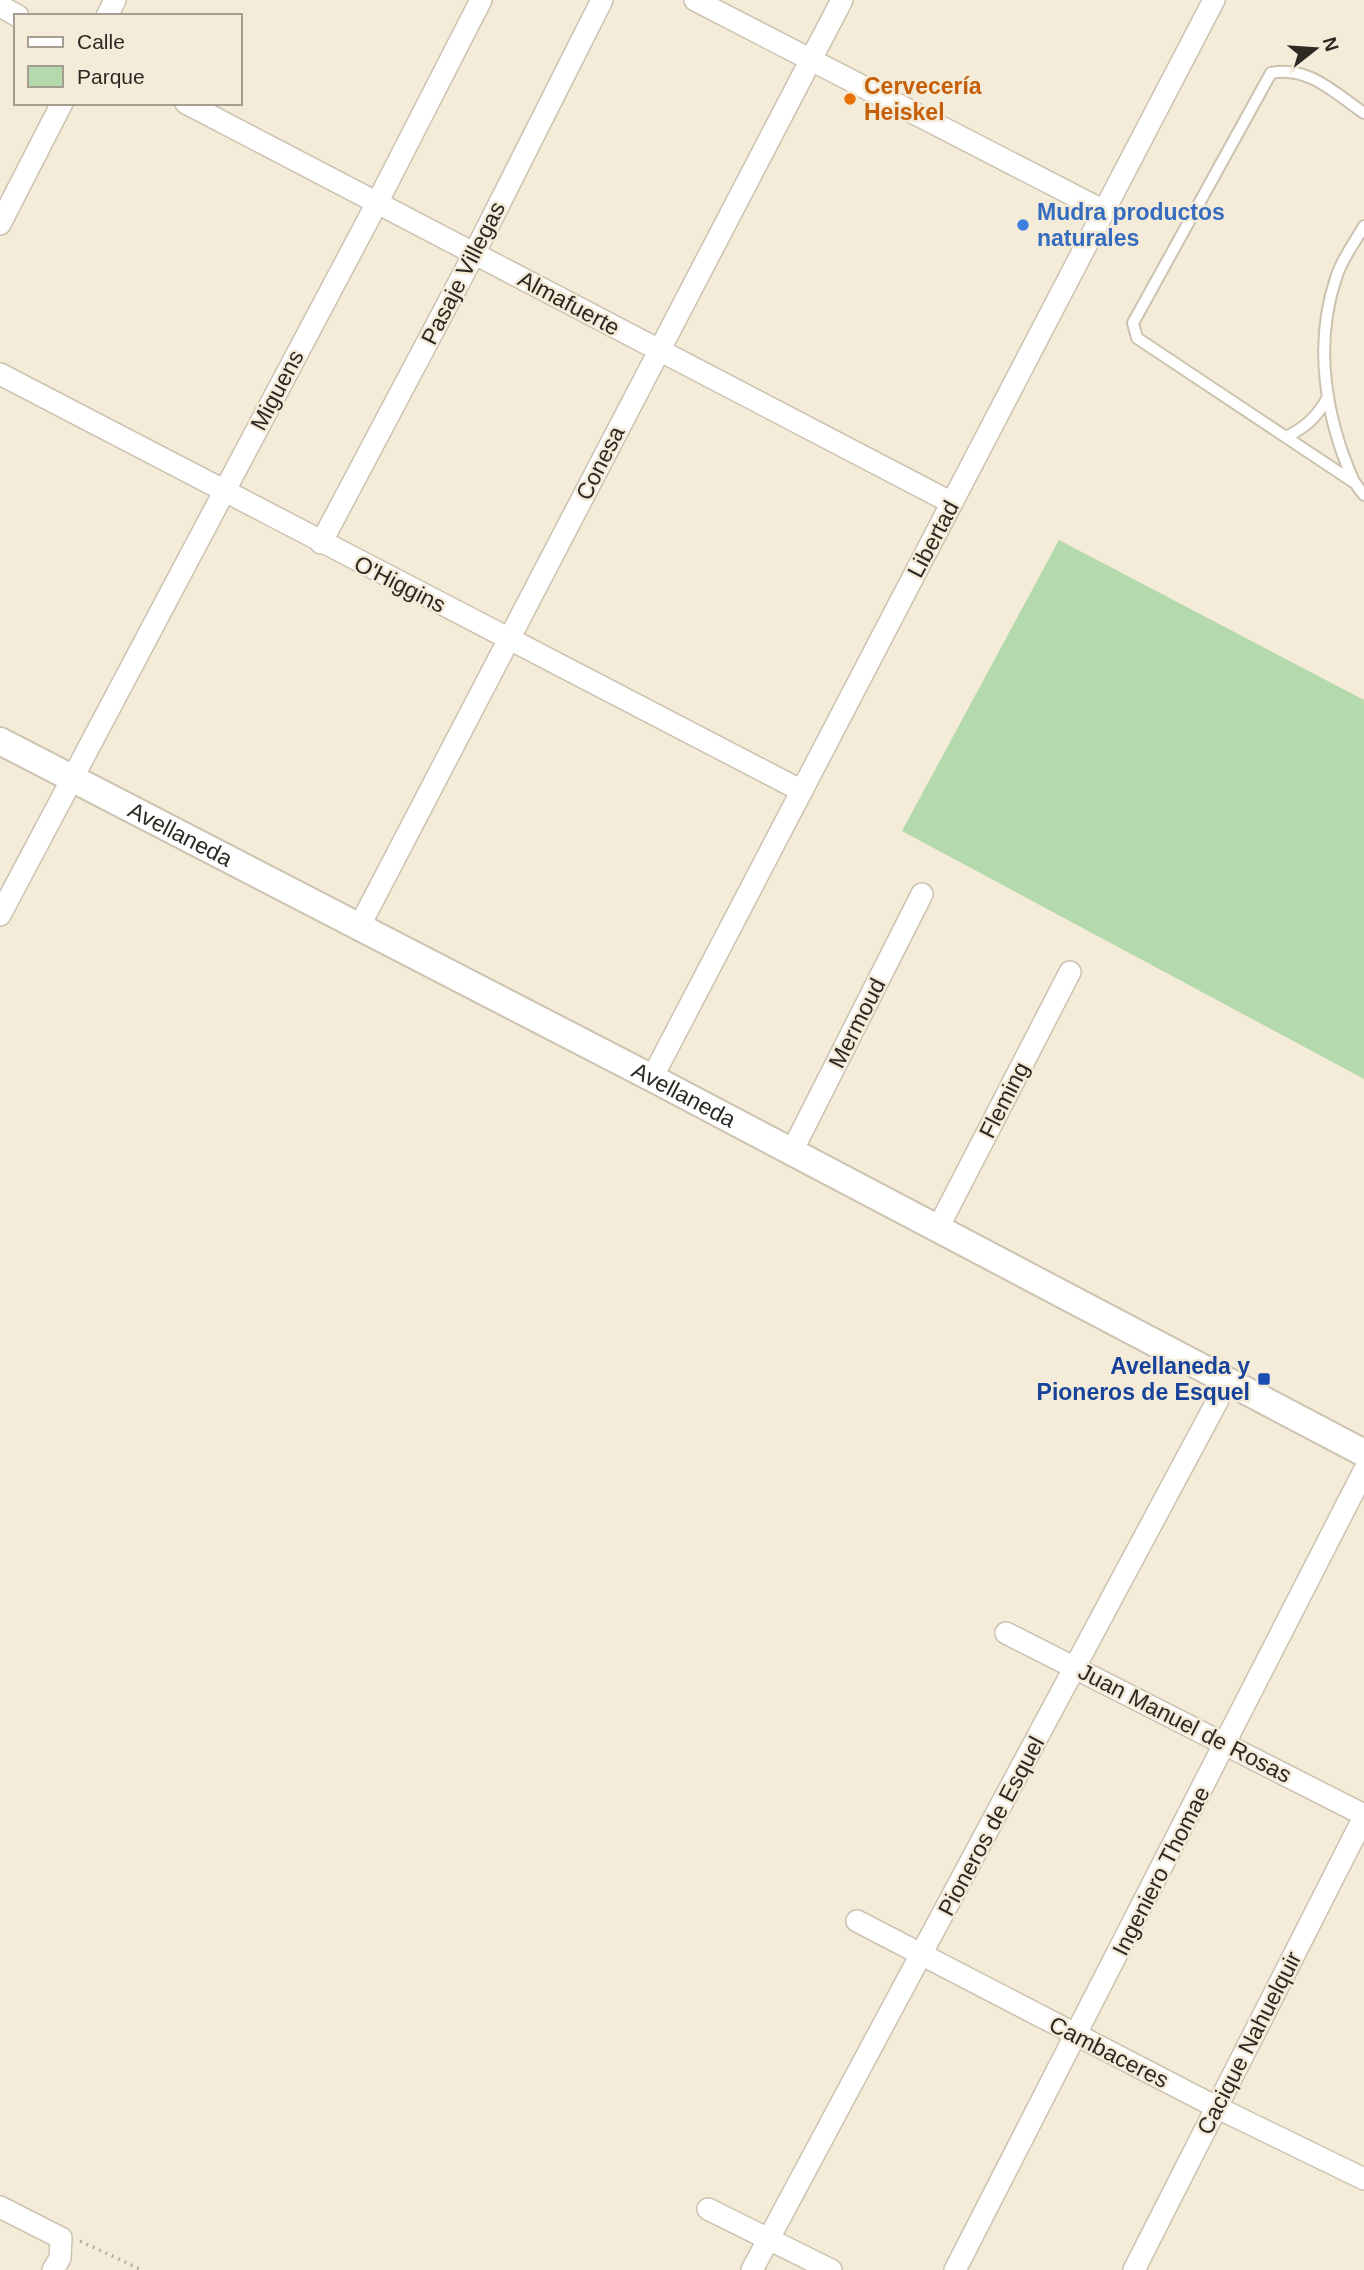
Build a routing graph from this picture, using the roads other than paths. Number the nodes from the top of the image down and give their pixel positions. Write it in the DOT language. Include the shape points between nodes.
graph roads {
  1 [pos="481,0"];
  2 [pos="602,0"];
  3 [pos="695,0"];
  4 [pos="842,0"];
  5 [pos="1214,0"];
  6 [pos="811,58"];
  7 [pos="61,105"];
  8 [pos="190,105"];
  9 [pos="1364,113"];
  10 [pos="377,203"];
  11 [pos="1104,211"];
  12 [pos="0,224"];
  13 [pos="1364,226"];
  14 [pos="474,254"];
  15 [pos="659,350"];
  16 [pos="0,374"];
  17 [pos="1328,397"];
  18 [pos="1286,437"];
  19 [pos="1355,483"];
  20 [pos="223,490"];
  21 [pos="1364,495"];
  22 [pos="952,503"];
  23 [pos="321,544"];
  24 [pos="508,640"];
  25 [pos="0,741"];
  26 [pos="73,779"];
  27 [pos="802,791"];
  28 [pos="922,894"];
  29 [pos="0,915"];
  30 [pos="359,927"];
  31 [pos="1070,972"];
  32 [pos="652,1078"];
  33 [pos="792,1152"];
  34 [pos="938,1228"];
  35 [pos="1228,1381"];
  36 [pos="1364,1453"];
  37 [pos="1364,1471"];
  38 [pos="1006,1633"];
  39 [pos="1075,1666"];
  40 [pos="1224,1745"];
  41 [pos="1364,1816"];
  42 [pos="857,1921"];
  43 [pos="923,1955"];
  44 [pos="1077,2036"];
  45 [pos="1216,2107"];
  46 [pos="1364,2179"];
  47 [pos="0,2207"];
  48 [pos="708,2209"];
  49 [pos="769,2238"];
  50 [pos="53,2270"];
  51 [pos="752,2270"];
  52 [pos="831,2270"];
  53 [pos="956,2270"];
  54 [pos="1134,2270"];
  1 -- 10 [label="street, Miguens"];
  2 -- 14 [label="street, Pasaje Villegas"];
  3 -- 6 [label="street"];
  4 -- 6 [label="street, Conesa"];
  5 -- 11 [label="street, Libertad"];
  6 -- 11 [label="street"];
  6 -- 15 [label="street, Conesa"];
  7 -- 12 [label="street"];
  8 -- 10 [label="street, Almafuerte"];
  9 -- 18 [label="lane" via="1307,75 1289,69 1271,73 1133,323 1136,338"];
  10 -- 14 [label="street, Almafuerte"];
  10 -- 20 [label="street, Miguens"];
  11 -- 22 [label="street, Libertad"];
  13 -- 17 [label="lane" via="1336,275 1326,314"];
  14 -- 15 [label="street, Almafuerte"];
  14 -- 23 [label="street, Pasaje Villegas"];
  15 -- 22 [label="street, Almafuerte"];
  15 -- 24 [label="street, Conesa"];
  16 -- 20 [label="street, O'Higgins"];
  17 -- 18 [label="lane" via="1306,428"];
  17 -- 19 [label="lane" via="1337,444"];
  18 -- 19 [label="lane"];
  19 -- 21 [label="lane"];
  20 -- 23 [label="street, O'Higgins"];
  20 -- 26 [label="street, Miguens"];
  22 -- 27 [label="street, Libertad"];
  23 -- 24 [label="street, O'Higgins"];
  24 -- 27 [label="street, O'Higgins"];
  24 -- 30 [label="street, Conesa"];
  25 -- 26 [label="street, Avellaneda"];
  26 -- 29 [label="street, Miguens"];
  26 -- 30 [label="street, Avellaneda"];
  27 -- 32 [label="street, Libertad"];
  28 -- 33 [label="street, Mermoud"];
  30 -- 32 [label="street, Avellaneda"];
  31 -- 34 [label="street, Fleming"];
  32 -- 33 [label="street, Avellaneda"];
  33 -- 34 [label="street, Avellaneda"];
  34 -- 35 [label="street, Avellaneda"];
  35 -- 36 [label="street, Avellaneda"];
  35 -- 39 [label="street, Pioneros de Esquel"];
  37 -- 40 [label="street, Ingeniero Thomae"];
  38 -- 39 [label="street, Juan Manuel de Rosas"];
  39 -- 40 [label="street, Juan Manuel de Rosas"];
  39 -- 43 [label="street, Pioneros de Esquel"];
  40 -- 41 [label="street, Juan Manuel de Rosas"];
  40 -- 44 [label="street, Ingeniero Thomae"];
  41 -- 45 [label="street, Cacique Nahuelquir"];
  42 -- 43 [label="street, Cambaceres"];
  43 -- 44 [label="street, Cambaceres"];
  43 -- 49 [label="street, Pioneros de Esquel"];
  44 -- 45 [label="street, Cambaceres"];
  44 -- 53 [label="street, Ingeniero Thomae"];
  45 -- 46 [label="street, Cambaceres"];
  45 -- 54 [label="street, Cacique Nahuelquir"];
  47 -- 50 [label="street" via="61,2238 60,2258"];
  48 -- 49 [label="street"];
  49 -- 51 [label="street, Pioneros de Esquel"];
  49 -- 52 [label="street"];
}
